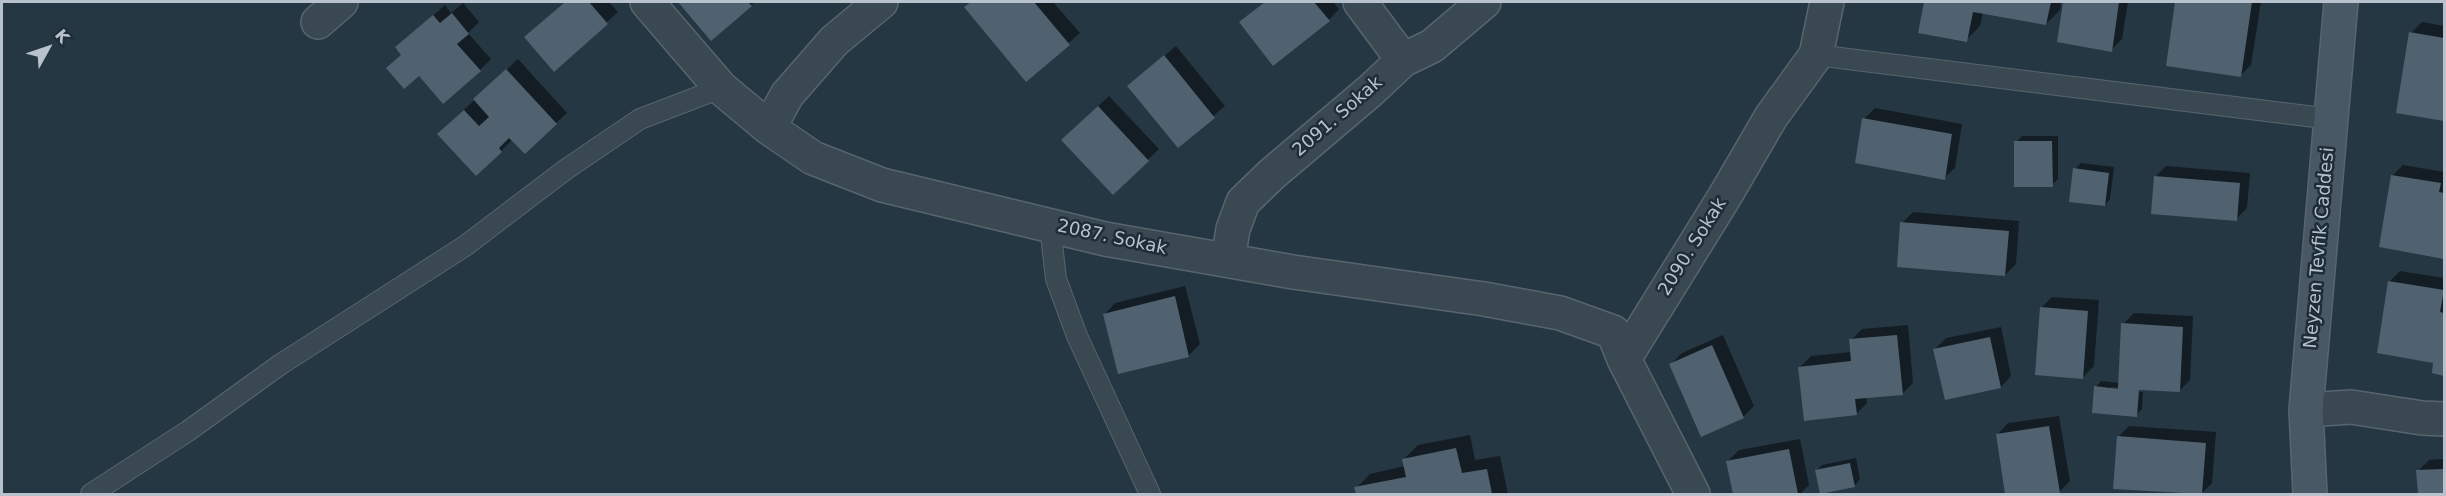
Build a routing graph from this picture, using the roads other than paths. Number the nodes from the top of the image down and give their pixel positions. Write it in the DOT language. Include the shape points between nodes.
graph roads {
  1 [pos="647,2"];
  2 [pos="880,2"];
  3 [pos="1360,2"];
  4 [pos="1484,2"];
  5 [pos="1827,2"];
  6 [pos="2341,2"];
  7 [pos="1815,55"];
  8 [pos="1403,60"];
  9 [pos="722,88"];
  10 [pos="2331,119"];
  11 [pos="769,128"];
  12 [pos="1050,226"];
  13 [pos="1228,260"];
  14 [pos="1624,359"];
  15 [pos="2306,410"];
  16 [pos="2445,419"];
  17 [pos="91,495"];
  18 [pos="1150,495"];
  19 [pos="1692,495"];
  20 [pos="2310,495"];
  1 -- 9 [label="street, 2087. Sokak"];
  2 -- 11 [label="street" via="834,41 787,95"];
  3 -- 8 [label="street"];
  4 -- 8 [label="street, 2091. Sokak" via="1432,46"];
  5 -- 7 [label="street, 2090. Sokak"];
  6 -- 10 [label="street, Neyzen Tevfik Caddesi"];
  7 -- 10 [label="lane"];
  7 -- 14 [label="street, 2090. Sokak" via="1770,117"];
  8 -- 13 [label="street, 2091. Sokak" via="1243,201"];
  9 -- 11 [label="street, 2087. Sokak"];
  9 -- 17 [label="lane" via="640,118 465,246 281,364"];
  10 -- 15 [label="street, Neyzen Tevfik Caddesi"];
  11 -- 12 [label="street, 2087. Sokak" via="813,158 882,185"];
  12 -- 13 [label="street, 2087. Sokak"];
  12 -- 18 [label="lane" via="1056,279 1077,336"];
  13 -- 14 [label="street, 2087. Sokak" via="1560,313 1613,332"];
  14 -- 19 [label="street"];
  15 -- 16 [label="street" via="2351,407"];
  15 -- 20 [label="street, Neyzen Tevfik Caddesi"];
}
